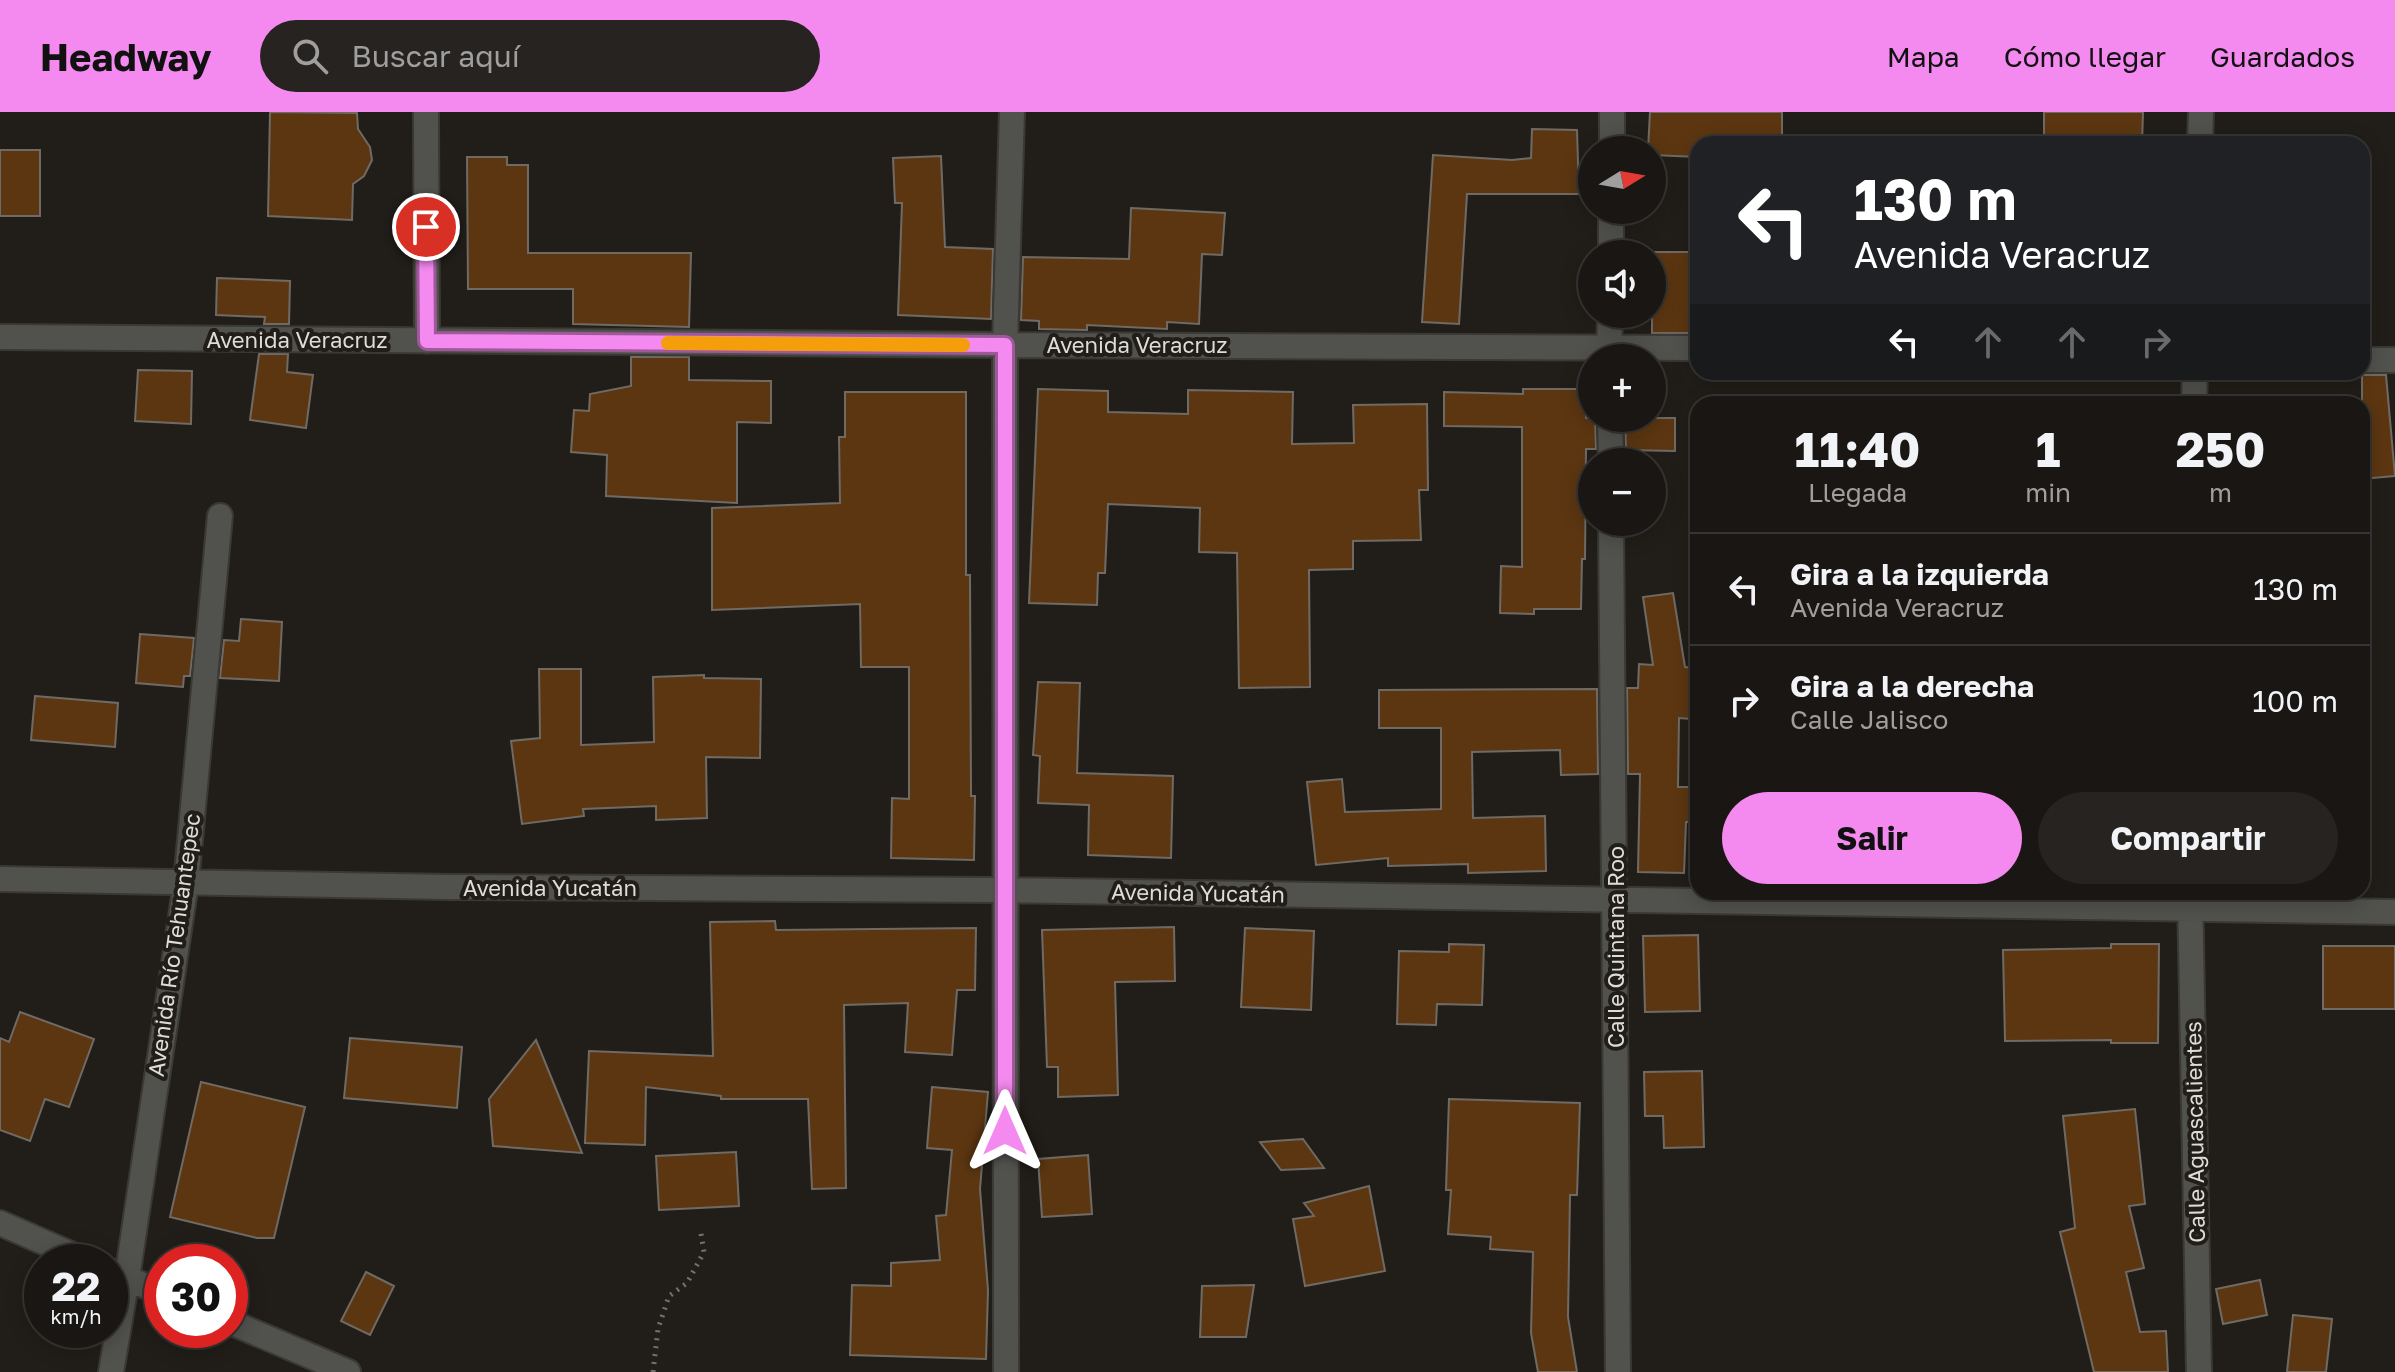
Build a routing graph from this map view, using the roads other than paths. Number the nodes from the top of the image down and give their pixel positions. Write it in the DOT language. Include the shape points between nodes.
graph roads {
  1 [pos="426,112"];
  2 [pos="1012,112"];
  3 [pos="1612,112"];
  4 [pos="2201,112"];
  5 [pos="1612,136"];
  6 [pos="2200,136"];
  7 [pos="0,337"];
  8 [pos="427,341"];
  9 [pos="1005,345"];
  10 [pos="1690,348"];
  11 [pos="1666,349"];
  12 [pos="1578,352"];
  13 [pos="2370,360"];
  14 [pos="2395,360"];
  15 [pos="220,516"];
  16 [pos="1611,536"];
  17 [pos="0,879"];
  18 [pos="186,883"];
  19 [pos="1004,890"];
  20 [pos="1616,899"];
  21 [pos="1690,899"];
  22 [pos="1903,900"];
  23 [pos="2190,901"];
  24 [pos="2395,912"];
  25 [pos="0,1223"];
  26 [pos="48,1244"];
  27 [pos="124,1244"];
  28 [pos="248,1330"];
  29 [pos="113,1348"];
  30 [pos="111,1372"];
  31 [pos="348,1372"];
  32 [pos="1006,1372"];
  33 [pos="1618,1372"];
  34 [pos="2199,1372"];
  1 -- 8 [label="street"];
  2 -- 9 [label="street"];
  3 -- 5 [label="street"];
  4 -- 6 [label="street"];
  7 -- 8 [label="street, Avenida Veracruz"];
  8 -- 9 [label="street, Avenida Veracruz"];
  9 -- 12 [label="street, Avenida Veracruz"];
  9 -- 19 [label="street"];
  10 -- 11 [label="street, Avenida Veracruz"];
  13 -- 14 [label="street"];
  15 -- 18 [label="street, Avenida Río Tehuantepec"];
  16 -- 20 [label="street, Calle Quintana Roo"];
  17 -- 18 [label="street, Avenida Yucatán"];
  18 -- 19 [label="street, Avenida Yucatán"];
  18 -- 27 [label="street, Avenida Río Tehuantepec"];
  19 -- 20 [label="street, Avenida Yucatán"];
  19 -- 32 [label="street"];
  20 -- 21 [label="street, Avenida Yucatán"];
  20 -- 33 [label="street, Calle Quintana Roo"];
  22 -- 23 [label="street, Avenida Yucatán"];
  23 -- 24 [label="street, Avenida Yucatán"];
  23 -- 34 [label="street, Calle Aguascalientes"];
  25 -- 26 [label="street"];
  28 -- 31 [label="street"];
  29 -- 30 [label="street, Avenida Río Tehuantepec"];
}
